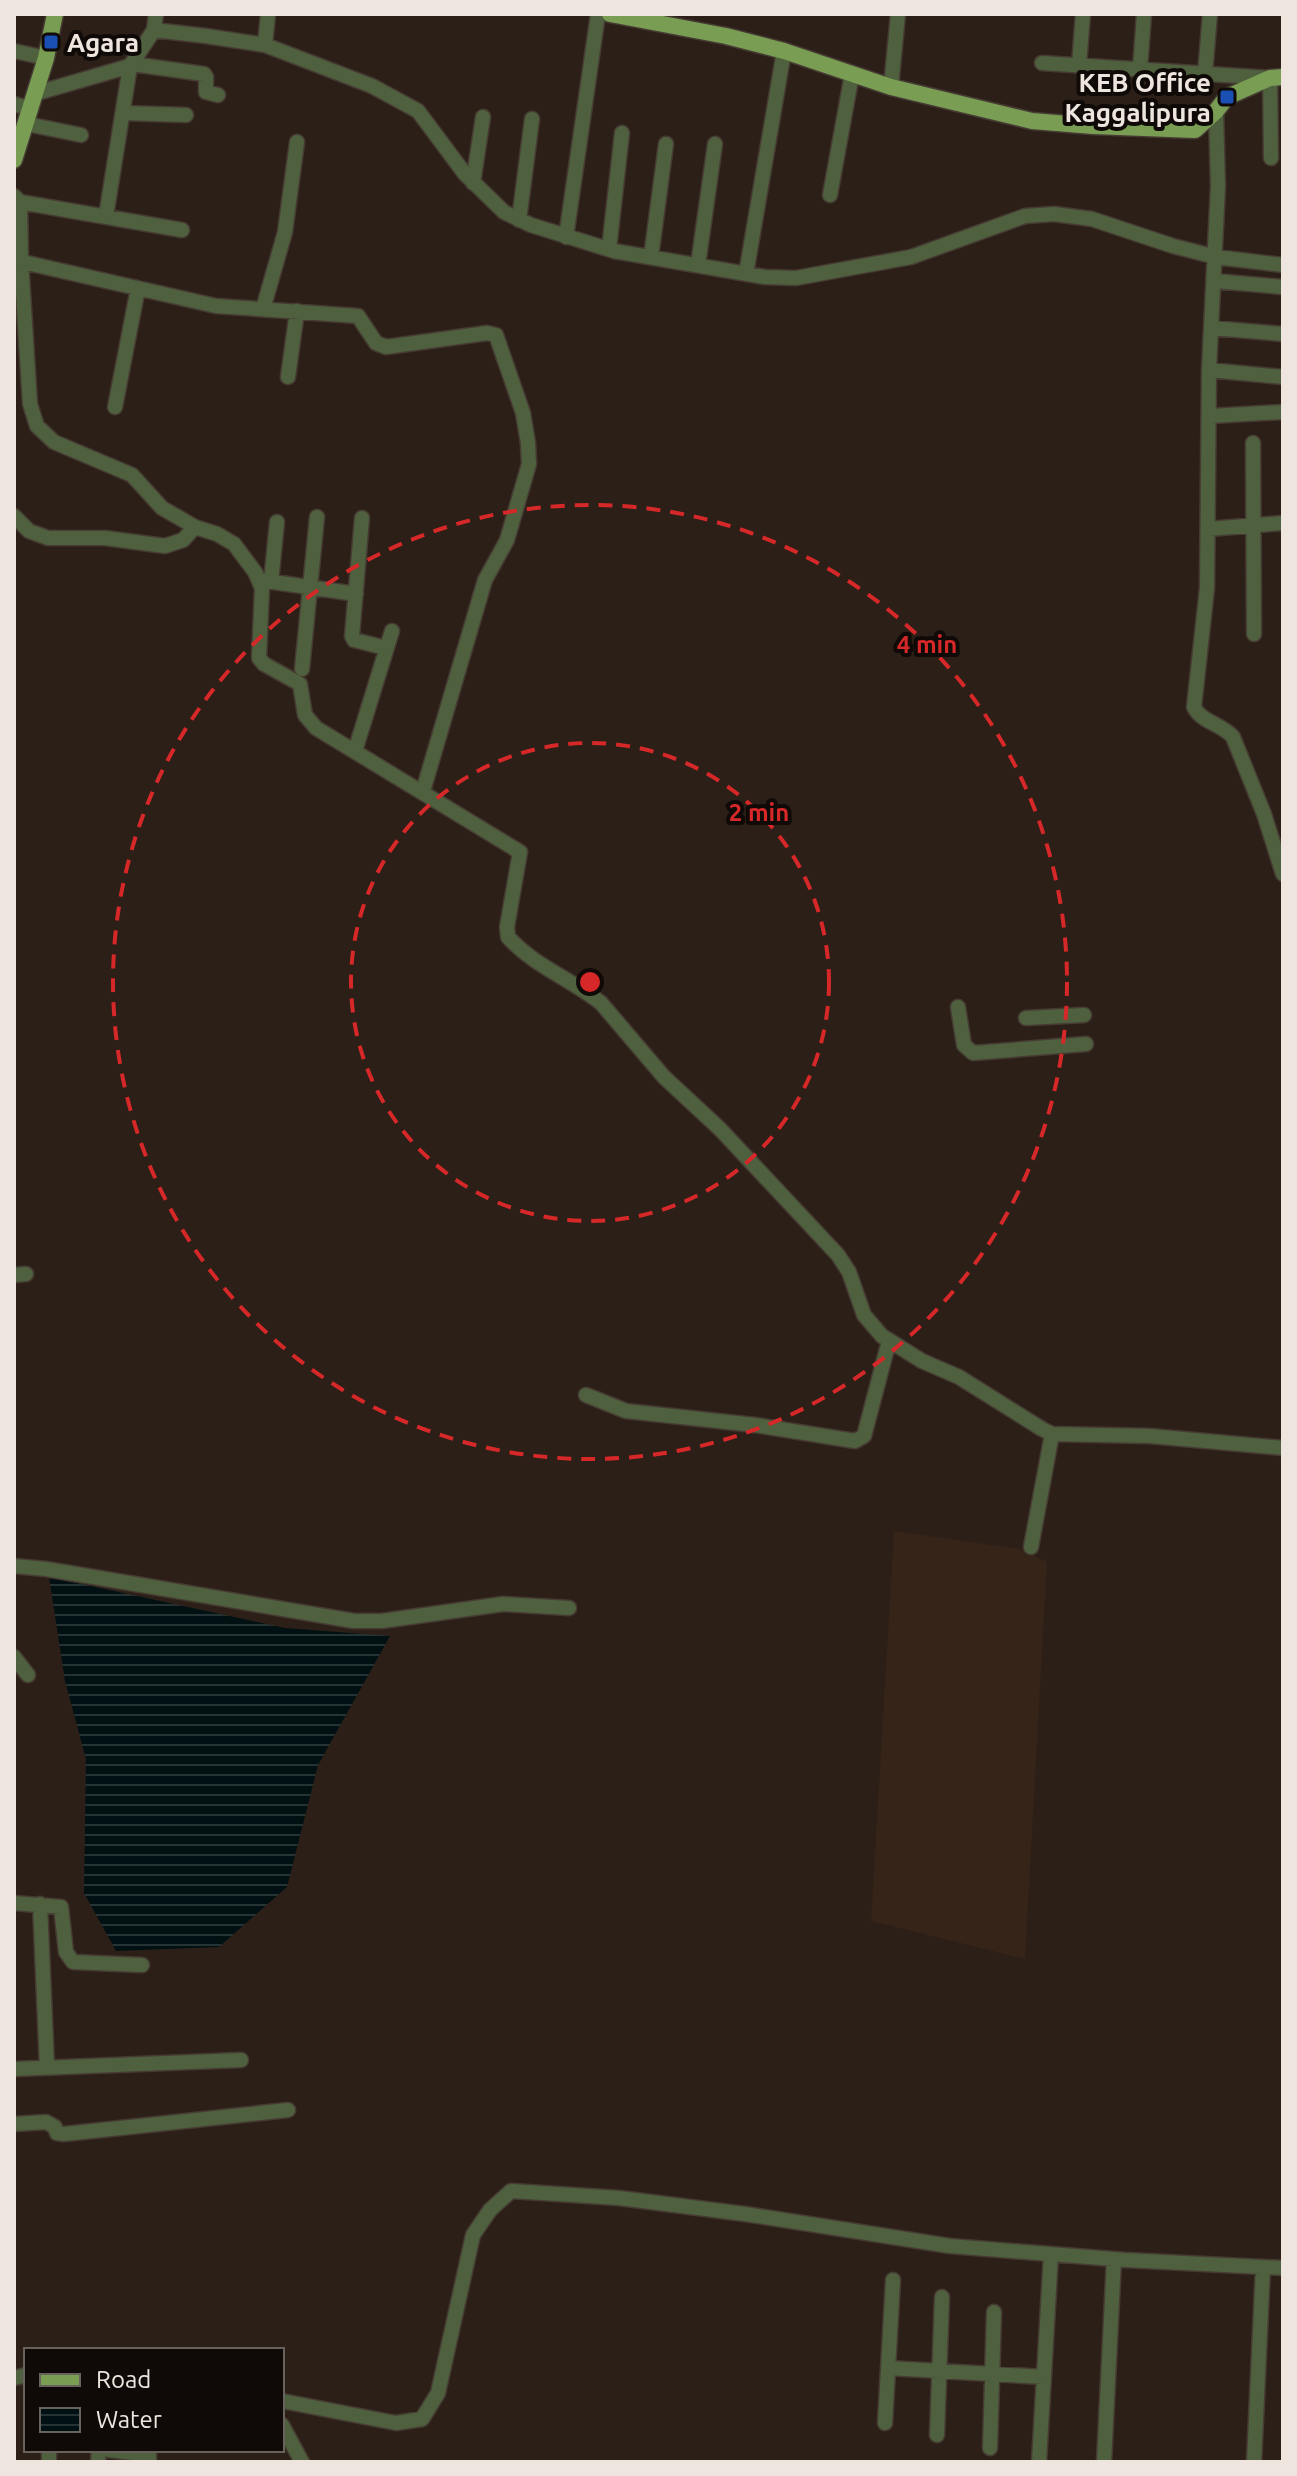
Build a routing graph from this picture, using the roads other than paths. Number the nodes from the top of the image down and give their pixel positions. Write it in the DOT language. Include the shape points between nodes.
graph roads {
  1 [pos="55,14"];
  2 [pos="156,14"];
  3 [pos="268,14"];
  4 [pos="598,14"];
  5 [pos="610,14"];
  6 [pos="898,14"];
  7 [pos="1083,14"];
  8 [pos="1144,14"];
  9 [pos="1210,14"];
  10 [pos="154,30"];
  11 [pos="265,45"];
  12 [pos="14,51"];
  13 [pos="784,51"];
  14 [pos="46,58"];
  15 [pos="1042,63"];
  16 [pos="131,65"];
  17 [pos="1079,65"];
  18 [pos="1140,69"];
  19 [pos="852,74"];
  20 [pos="1205,74"];
  21 [pos="1276,77"];
  22 [pos="891,87"];
  23 [pos="218,95"];
  24 [pos="14,104"];
  25 [pos="32,108"];
  26 [pos="1216,111"];
  27 [pos="123,113"];
  28 [pos="186,115"];
  29 [pos="483,117"];
  30 [pos="532,119"];
  31 [pos="622,133"];
  32 [pos="81,135"];
  33 [pos="297,142"];
  34 [pos="666,144"];
  35 [pos="715,144"];
  36 [pos="1271,158"];
  37 [pos="14,159"];
  38 [pos="473,183"];
  39 [pos="830,195"];
  40 [pos="17,199"];
  41 [pos="106,216"];
  42 [pos="519,220"];
  43 [pos="182,230"];
  44 [pos="566,237"];
  45 [pos="609,249"];
  46 [pos="651,257"];
  47 [pos="1216,257"];
  48 [pos="17,260"];
  49 [pos="698,265"];
  50 [pos="1283,265"];
  51 [pos="746,274"];
  52 [pos="1215,281"];
  53 [pos="1283,287"];
  54 [pos="138,288"];
  55 [pos="263,309"];
  56 [pos="297,311"];
  57 [pos="19,318"];
  58 [pos="1212,328"];
  59 [pos="1283,334"];
  60 [pos="1209,370"];
  61 [pos="288,377"];
  62 [pos="1283,377"];
  63 [pos="115,407"];
  64 [pos="1283,412"];
  65 [pos="1210,416"];
  66 [pos="1253,443"];
  67 [pos="14,516"];
  68 [pos="317,517"];
  69 [pos="362,518"];
  70 [pos="277,522"];
  71 [pos="1283,523"];
  72 [pos="1253,526"];
  73 [pos="195,527"];
  74 [pos="1208,529"];
  75 [pos="265,581"];
  76 [pos="310,588"];
  77 [pos="356,594"];
  78 [pos="392,631"];
  79 [pos="1254,634"];
  80 [pos="386,648"];
  81 [pos="302,669"];
  82 [pos="355,751"];
  83 [pos="423,791"];
  84 [pos="1283,874"];
  85 [pos="958,1007"];
  86 [pos="1084,1015"];
  87 [pos="1026,1018"];
  88 [pos="1086,1044"];
  89 [pos="889,1341"];
  90 [pos="586,1395"];
  91 [pos="1052,1434"];
  92 [pos="1283,1448"];
  93 [pos="1031,1547"];
  94 [pos="14,1566"];
  95 [pos="569,1608"];
  96 [pos="14,1657"];
  97 [pos="28,1675"];
  98 [pos="14,1903"];
  99 [pos="40,1904"];
  100 [pos="142,1965"];
  101 [pos="241,2060"];
  102 [pos="47,2067"];
  103 [pos="14,2069"];
  104 [pos="288,2110"];
  105 [pos="14,2124"];
  106 [pos="1051,2254"];
  107 [pos="1114,2259"];
  108 [pos="1263,2267"];
  109 [pos="1283,2268"];
  110 [pos="893,2280"];
  111 [pos="942,2297"];
  112 [pos="994,2312"];
  113 [pos="888,2368"];
  114 [pos="939,2371"];
  115 [pos="992,2374"];
  116 [pos="1044,2377"];
  117 [pos="284,2401"];
  118 [pos="885,2423"];
  119 [pos="284,2429"];
  120 [pos="937,2435"];
  121 [pos="990,2448"];
  122 [pos="125,2452"];
  123 [pos="149,2462"];
  124 [pos="302,2462"];
  125 [pos="1039,2462"];
  126 [pos="1104,2462"];
  127 [pos="1254,2462"];
  1 -- 14 [label="main road"];
  2 -- 10 [label="street"];
  3 -- 11 [label="street"];
  4 -- 44 [label="street"];
  5 -- 13 [label="main road"];
  6 -- 22 [label="street"];
  7 -- 17 [label="street"];
  8 -- 18 [label="street"];
  9 -- 20 [label="street"];
  10 -- 11 [label="street"];
  10 -- 16 [label="street"];
  11 -- 38 [label="street" via="372,86 418,111"];
  12 -- 14 [label="street"];
  13 -- 19 [label="main road"];
  13 -- 51 [label="street"];
  14 -- 25 [label="main road"];
  15 -- 17 [label="street"];
  16 -- 23 [label="street" via="204,74 206,92"];
  16 -- 25 [label="street"];
  16 -- 27 [label="street"];
  17 -- 18 [label="street"];
  18 -- 20 [label="street"];
  19 -- 22 [label="main road"];
  19 -- 39 [label="street"];
  20 -- 21 [label="street"];
  21 -- 26 [label="main road" via="1227,97"];
  21 -- 36 [label="street"];
  22 -- 26 [label="main road" via="1032,121 1093,126 1195,130"];
  24 -- 25 [label="street"];
  25 -- 32 [label="street"];
  25 -- 37 [label="main road"];
  26 -- 47 [label="street"];
  27 -- 28 [label="street"];
  27 -- 41 [label="street"];
  29 -- 38 [label="street"];
  30 -- 42 [label="street"];
  31 -- 45 [label="street"];
  33 -- 55 [label="street" via="285,232"];
  34 -- 46 [label="street"];
  35 -- 49 [label="street"];
  38 -- 42 [label="street"];
  40 -- 41 [label="street"];
  40 -- 48 [label="street"];
  41 -- 43 [label="street"];
  42 -- 44 [label="street"];
  44 -- 45 [label="street"];
  45 -- 46 [label="street"];
  46 -- 49 [label="street"];
  47 -- 50 [label="street"];
  47 -- 51 [label="street" via="1092,219 1042,214 885,264 796,278"];
  47 -- 52 [label="street"];
  48 -- 54 [label="street"];
  48 -- 57 [label="street"];
  49 -- 51 [label="street"];
  52 -- 53 [label="street"];
  52 -- 58 [label="street"];
  54 -- 55 [label="street" via="216,306"];
  54 -- 63 [label="street"];
  55 -- 56 [label="street"];
  56 -- 61 [label="street"];
  56 -- 83 [label="street" via="358,316 376,343 386,347 492,333 525,422 525,480 505,546 485,580"];
  57 -- 73 [label="street" via="37,426 54,442 132,475 162,508"];
  58 -- 59 [label="street"];
  58 -- 60 [label="street"];
  60 -- 62 [label="street"];
  60 -- 65 [label="street"];
  64 -- 65 [label="street"];
  65 -- 74 [label="street"];
  66 -- 72 [label="street"];
  67 -- 73 [label="street" via="29,531 48,538 165,546 183,540"];
  68 -- 76 [label="street"];
  69 -- 77 [label="street"];
  70 -- 75 [label="street"];
  71 -- 72 [label="street"];
  72 -- 74 [label="street"];
  72 -- 79 [label="street"];
  73 -- 75 [label="street" via="234,544"];
  74 -- 84 [label="street" via="1194,707 1233,737"];
  75 -- 76 [label="street"];
  75 -- 82 [label="street" via="259,658 297,681 309,722"];
  76 -- 77 [label="street"];
  76 -- 81 [label="street"];
  77 -- 80 [label="street" via="354,640"];
  78 -- 80 [label="street"];
  80 -- 82 [label="street"];
  82 -- 83 [label="street"];
  83 -- 89 [label="street" via="520,852 508,937 545,969 601,1003 664,1077 822,1237 849,1272 864,1315"];
  85 -- 88 [label="street" via="964,1045 973,1053"];
  86 -- 87 [label="street"];
  89 -- 90 [label="street" via="864,1436 855,1441 626,1411"];
  89 -- 91 [label="street"];
  91 -- 92 [label="street"];
  91 -- 93 [label="street"];
  94 -- 95 [label="street" via="354,1621 503,1604"];
  96 -- 97 [label="street"];
  98 -- 99 [label="street"];
  99 -- 100 [label="street" via="61,1907 66,1952 73,1962"];
  99 -- 102 [label="street"];
  101 -- 102 [label="street"];
  102 -- 103 [label="street"];
  104 -- 105 [label="street" via="64,2134 46,2122"];
  106 -- 107 [label="street"];
  106 -- 116 [label="street"];
  106 -- 117 [label="street" via="950,2246 619,2198 511,2191 473,2235 438,2393 422,2419 396,2423"];
  107 -- 108 [label="street"];
  107 -- 126 [label="street"];
  108 -- 109 [label="street"];
  108 -- 127 [label="street"];
  110 -- 113 [label="street"];
  111 -- 114 [label="street"];
  112 -- 115 [label="street"];
  113 -- 114 [label="street"];
  113 -- 118 [label="street"];
  114 -- 115 [label="street"];
  114 -- 120 [label="street"];
  115 -- 116 [label="street"];
  115 -- 121 [label="street"];
  116 -- 125 [label="street"];
  119 -- 124 [label="street"];
  122 -- 123 [label="street" via="149,2455"];
}
